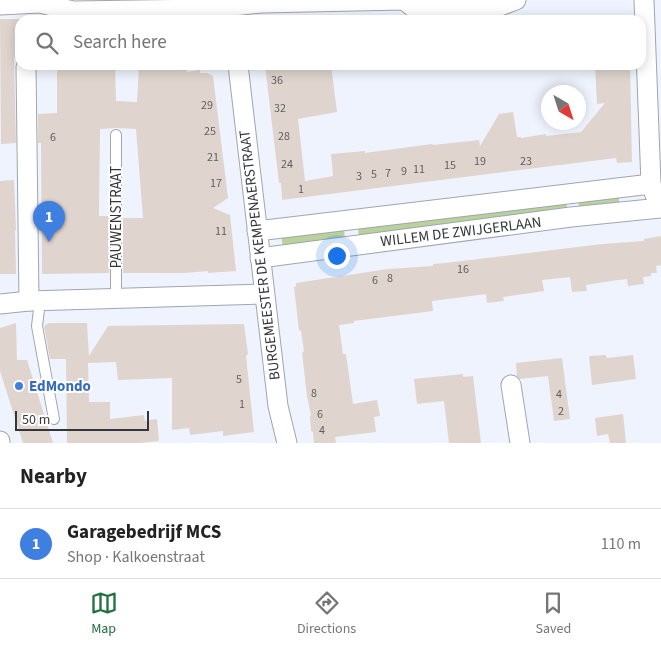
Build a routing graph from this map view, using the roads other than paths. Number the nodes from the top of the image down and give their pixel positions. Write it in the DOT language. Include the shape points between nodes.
graph roads {
  1 [pos="516,0"];
  2 [pos="644,0"];
  3 [pos="266,1"];
  4 [pos="0,5"];
  5 [pos="232,14"];
  6 [pos="645,15"];
  7 [pos="646,53"];
  8 [pos="26,70"];
  9 [pos="239,70"];
  10 [pos="116,135"];
  11 [pos="651,184"];
  12 [pos="661,208"];
  13 [pos="257,231"];
  14 [pos="260,258"];
  15 [pos="264,294"];
  16 [pos="116,299"];
  17 [pos="34,301"];
  18 [pos="0,304"];
  19 [pos="512,385"];
  20 [pos="54,419"];
  21 [pos="287,443"];
  22 [pos="520,443"];
  1 -- 3 [label="street" via="496,7 414,8 404,0"];
  2 -- 6 [label="street"];
  3 -- 5 [label="street"];
  4 -- 5 [label="street" via="40,4 73,12 206,10"];
  7 -- 11 [label="street"];
  8 -- 17 [label="street"];
  9 -- 13 [label="street, BURGEMEESTER DE KEMPENAERSTRAAT"];
  10 -- 16 [label="lane, PAUWENSTRAAT"];
  11 -- 12 [label="street"];
  11 -- 13 [label="street, WILLEM DE ZWIJGERLAAN"];
  12 -- 14 [label="street, WILLEM DE ZWIJGERLAAN"];
  13 -- 14 [label="street, BURGEMEESTER DE KEMPENAERSTRAAT"];
  14 -- 15 [label="street, BURGEMEESTER DE KEMPENAERSTRAAT"];
  15 -- 16 [label="street"];
  15 -- 21 [label="street, BURGEMEESTER DE KEMPENAERSTRAAT" via="278,406"];
  16 -- 17 [label="street"];
  17 -- 18 [label="street"];
  17 -- 20 [label="lane"];
  19 -- 22 [label="street"];
}
